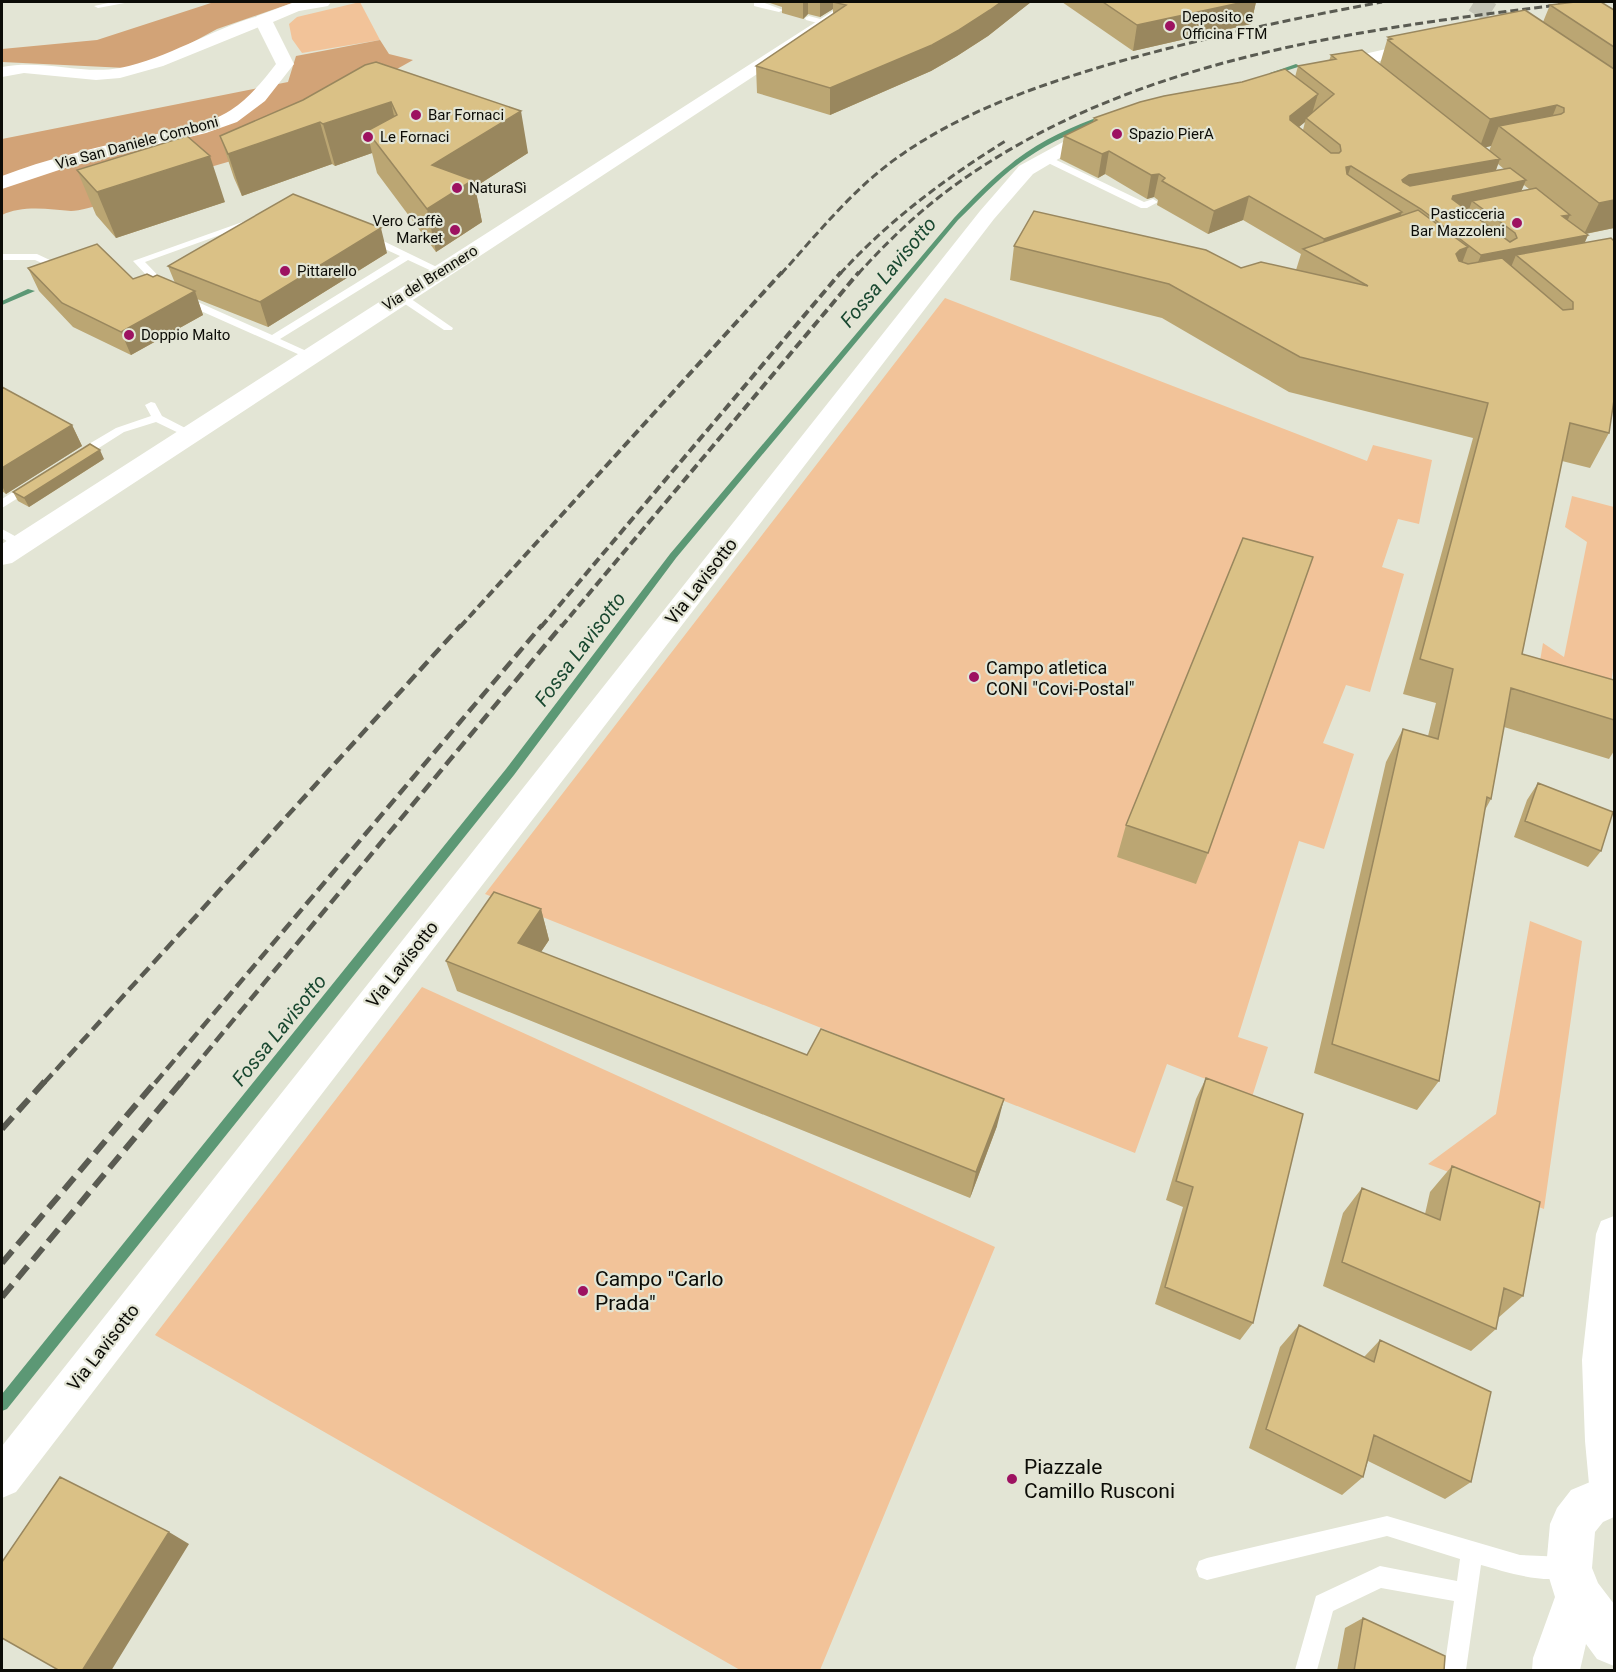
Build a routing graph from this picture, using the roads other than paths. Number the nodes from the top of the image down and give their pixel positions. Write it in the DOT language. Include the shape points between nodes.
graph roads {
  1 [pos="126,2"];
  2 [pos="322,2"];
  3 [pos="758,2"];
  4 [pos="858,2"];
  5 [pos="98,6"];
  6 [pos="779,10"];
  7 [pos="263,20"];
  8 [pos="1442,42"];
  9 [pos="2,72"];
  10 [pos="1312,73"];
  11 [pos="1123,118"];
  12 [pos="1045,158"];
  13 [pos="2,183"];
  14 [pos="1153,202"];
  15 [pos="257,220"];
  16 [pos="360,234"];
  17 [pos="407,256"];
  18 [pos="2,257"];
  19 [pos="64,268"];
  20 [pos="440,271"];
  21 [pos="400,296"];
  22 [pos="448,328"];
  23 [pos="273,339"];
  24 [pos="309,356"];
  25 [pos="151,405"];
  26 [pos="157,418"];
  27 [pos="189,434"];
  28 [pos="61,466"];
  29 [pos="41,479"];
  30 [pos="2,504"];
  31 [pos="8,544"];
  32 [pos="1614,1234"];
  33 [pos="2,1478"];
  34 [pos="1613,1495"];
  35 [pos="1472,1550"];
  36 [pos="1207,1569"];
  37 [pos="1574,1583"];
  38 [pos="1466,1593"];
  39 [pos="1614,1642"];
  40 [pos="1306,1671"];
  41 [pos="1455,1671"];
  42 [pos="1556,1671"];
  1 -- 5 [label="lane"];
  2 -- 7 [label="main road" via="295,7"];
  3 -- 6 [label="lane"];
  4 -- 20 [label="main road, Via del Brennero" via="817,21 540,209"];
  7 -- 9 [label="street" via="197,49 119,73 23,68"];
  7 -- 13 [label="main road, Via San Daniele Comboni" via="285,64 266,90 237,115"];
  8 -- 10 [label="street" via="1363,68"];
  11 -- 12 [label="street, Via Lavisotto"];
  12 -- 14 [label="lane" via="1144,206"];
  12 -- 33 [label="street, Via Lavisotto" via="1026,170 987,215"];
  15 -- 23 [label="lane" via="138,261 169,292"];
  16 -- 17 [label="lane"];
  17 -- 20 [label="lane"];
  17 -- 23 [label="lane"];
  18 -- 19 [label="lane" via="37,257"];
  20 -- 21 [label="main road, Via del Brennero"];
  21 -- 22 [label="lane"];
  21 -- 24 [label="main road, Via del Brennero"];
  23 -- 24 [label="lane"];
  24 -- 27 [label="main road, Via del Brennero"];
  25 -- 26 [label="lane"];
  26 -- 27 [label="lane"];
  26 -- 28 [label="lane" via="120,430"];
  27 -- 31 [label="main road, Via del Brennero"];
  29 -- 30 [label="lane"];
  32 -- 34 [label="street" via="1601,1360 1605,1441"];
  34 -- 37 [label="main road" via="1587,1506 1574,1524"];
  35 -- 36 [label="lane" via="1387,1526"];
  35 -- 37 [label="lane"];
  35 -- 38 [label="lane"];
  37 -- 39 [label="main road"];
  37 -- 42 [label="main road"];
  38 -- 40 [label="lane" via="1380,1577 1324,1604"];
  38 -- 41 [label="lane"];
}
